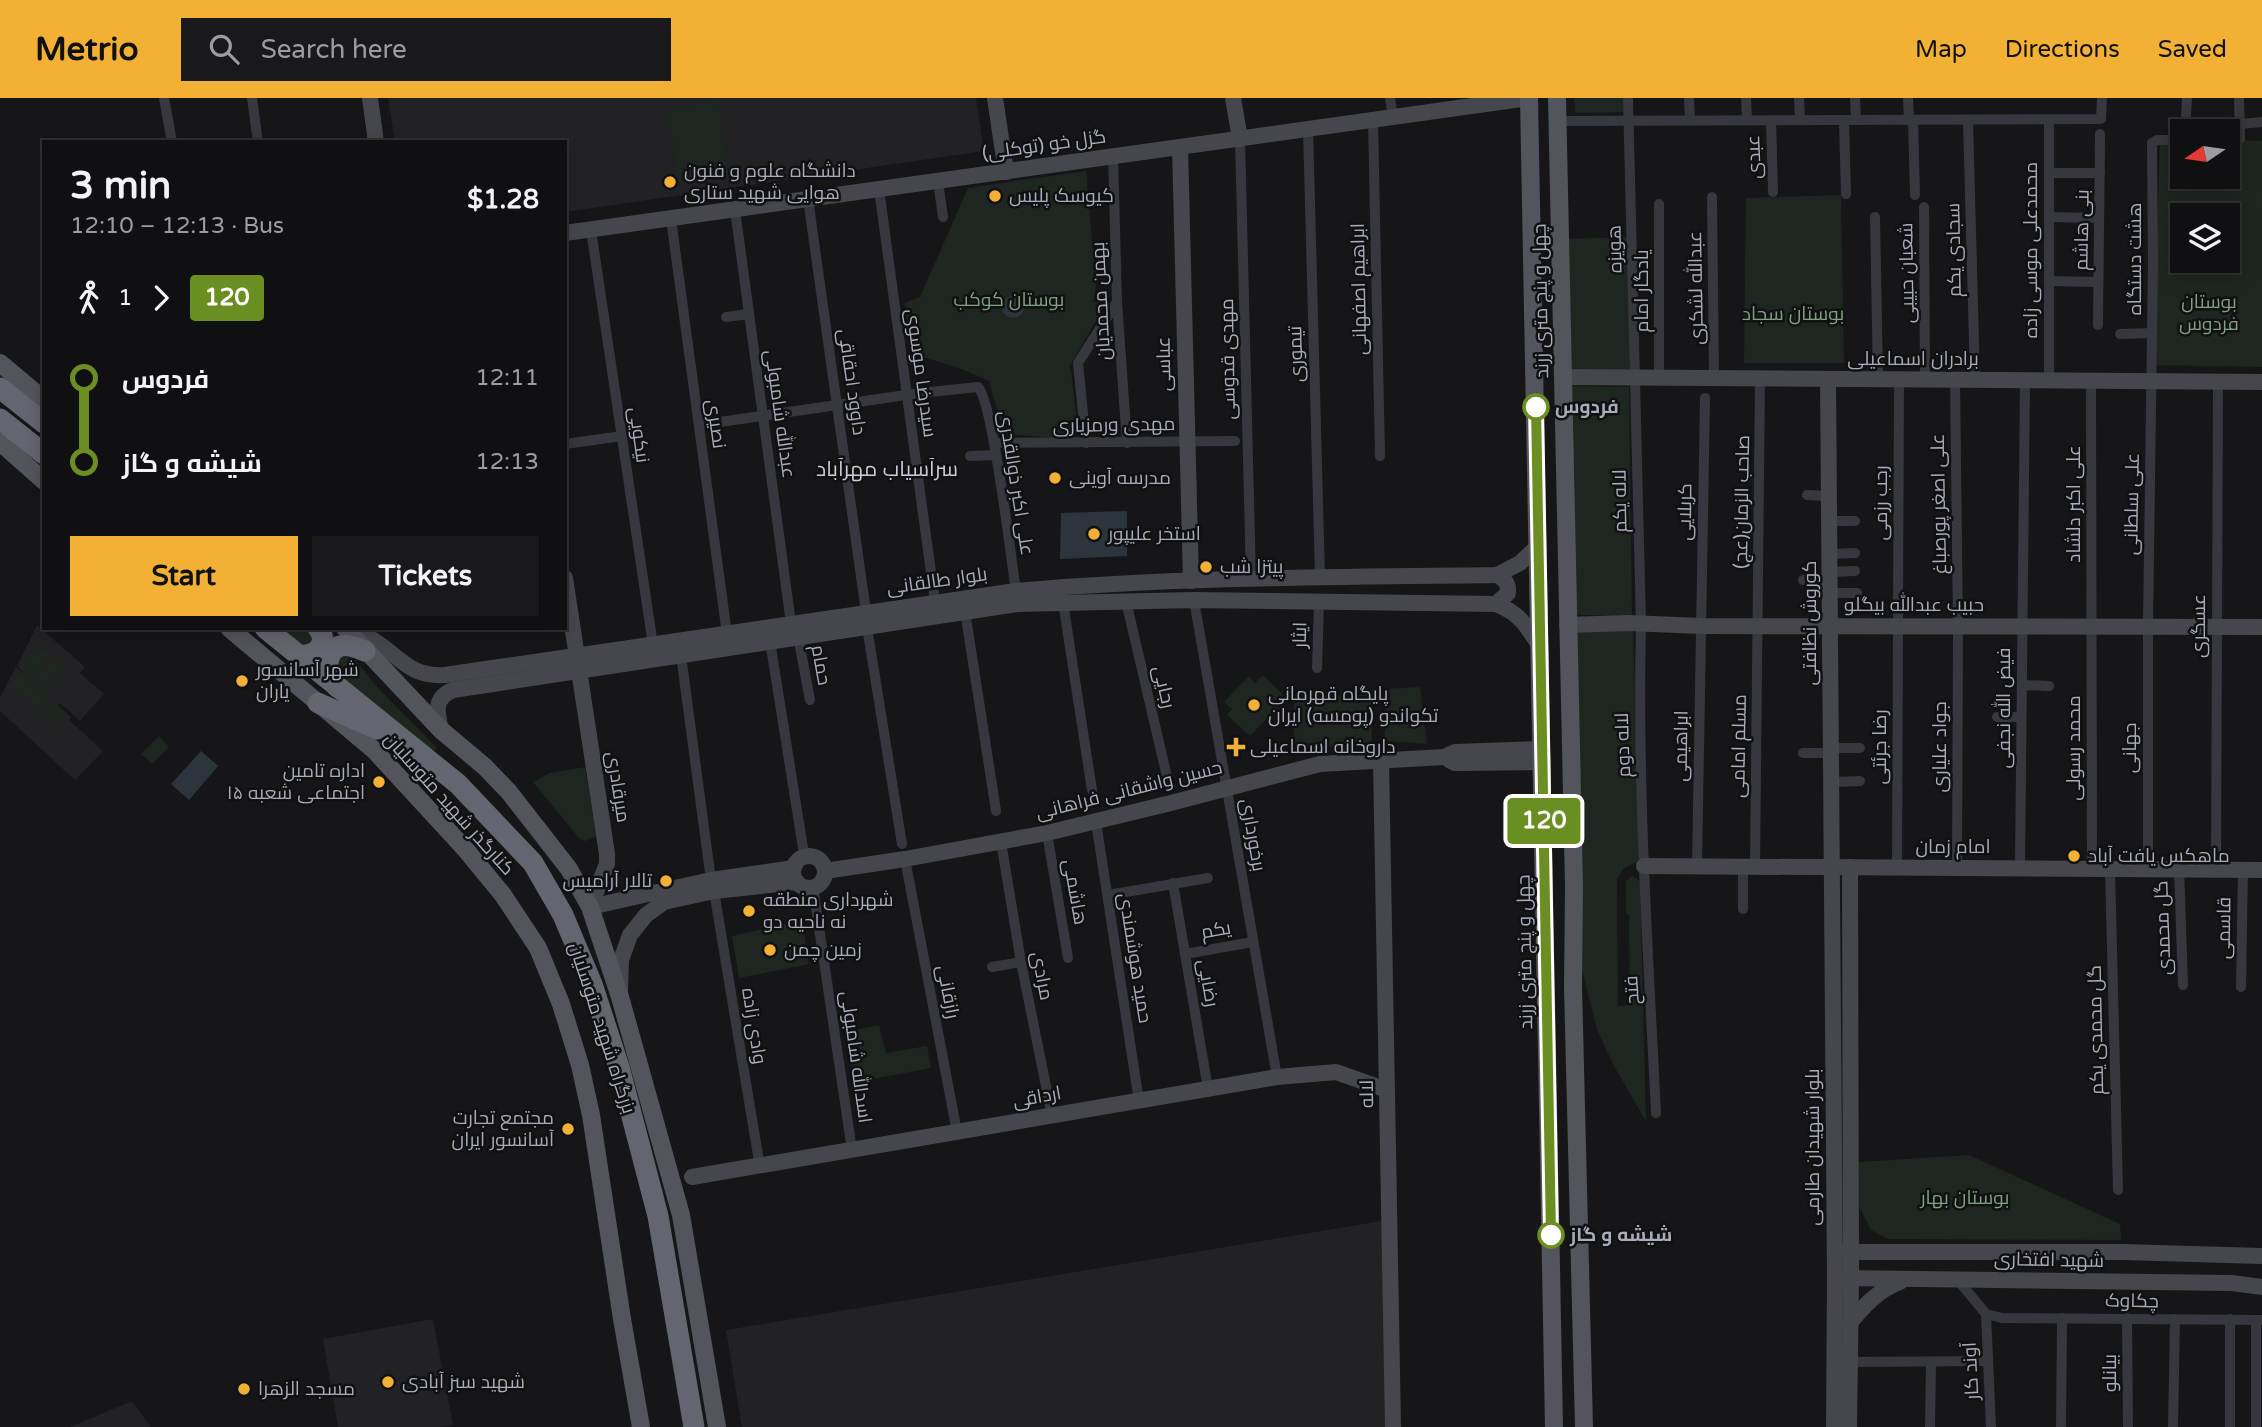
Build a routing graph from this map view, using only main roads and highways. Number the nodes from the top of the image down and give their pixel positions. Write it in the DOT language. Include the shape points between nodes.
graph roads {
  1 [pos="1529,98"];
  2 [pos="1558,98"];
  3 [pos="0,363"];
  4 [pos="0,388"];
  5 [pos="41,410"];
  6 [pos="0,419"];
  7 [pos="0,442"];
  8 [pos="42,452"];
  9 [pos="42,479"];
  10 [pos="231,630"];
  11 [pos="267,630"];
  12 [pos="319,630"];
  13 [pos="349,630"];
  14 [pos="365,651"];
  15 [pos="297,654"];
  16 [pos="338,688"];
  17 [pos="318,704"];
  18 [pos="410,745"];
  19 [pos="1543,755"];
  20 [pos="1570,755"];
  21 [pos="1544,837"];
  22 [pos="1572,844"];
  23 [pos="641,1427"];
  24 [pos="694,1427"];
  25 [pos="718,1427"];
  26 [pos="1554,1427"];
  27 [pos="1584,1427"];
  1 -- 19 [label="main road, چهل و پنج متری زرند"];
  2 -- 20 [label="main road, چهل و پنج متری زرند"];
  3 -- 5 [label="main road"];
  4 -- 5 [label="highway"];
  6 -- 8 [label="highway"];
  7 -- 9 [label="main road"];
  10 -- 17 [label="main road, کنارگذر شهید متوسلیان"];
  11 -- 15 [label="highway, بزرگراه شهید متوسلیان"];
  12 -- 15 [label="highway" via="323,639 318,651"];
  13 -- 14 [label="main road"];
  14 -- 16 [label="highway" via="351,645 332,651 328,672"];
  14 -- 25 [label="main road" via="509,792 569,869 590,907 681,1214"];
  15 -- 16 [label="highway, بزرگراه شهید متوسلیان"];
  16 -- 18 [label="highway, بزرگراه شهید متوسلیان"];
  17 -- 18 [label="highway"];
  17 -- 23 [label="main road, کنارگذر شهید متوسلیان" via="374,750 466,850 538,948 561,1004 588,1102"];
  18 -- 24 [label="highway, بزرگراه شهید متوسلیان" via="458,783 533,863 563,915 592,984 620,1068 658,1216"];
  19 -- 20 [label="main road"];
  19 -- 21 [label="main road, چهل و پنج متری زرند"];
  20 -- 22 [label="main road, چهل و پنج متری زرند"];
  21 -- 22 [label="main road" via="1548,820 1560,814 1567,822"];
  21 -- 26 [label="main road, چهل و پنج متری زرند"];
  22 -- 27 [label="main road, چهل و پنج متری زرند"];
}
